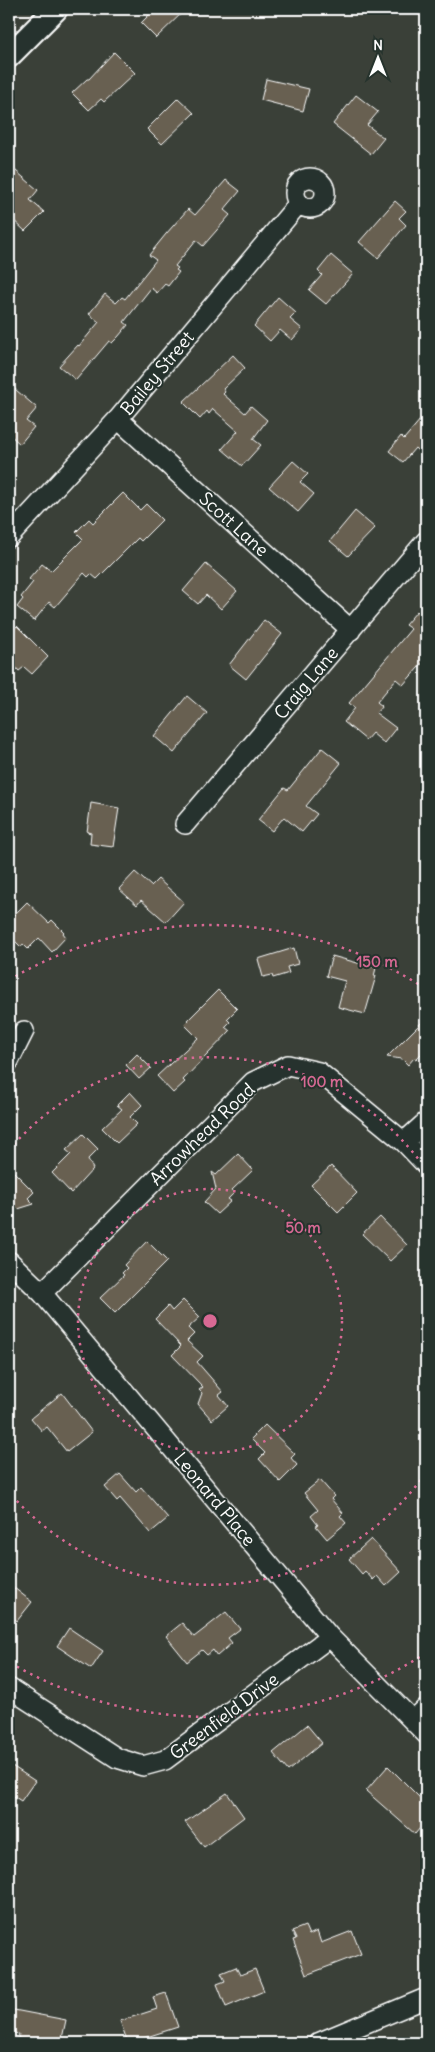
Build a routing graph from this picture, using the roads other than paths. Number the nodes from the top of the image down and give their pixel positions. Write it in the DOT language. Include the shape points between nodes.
graph roads {
  1 [pos="56,9"];
  2 [pos="9,56"];
  3 [pos="299,203"];
  4 [pos="118,419"];
  5 [pos="9,537"];
  6 [pos="426,541"];
  7 [pos="351,630"];
  8 [pos="185,824"];
  9 [pos="24,1031"];
  10 [pos="9,1061"];
  11 [pos="426,1122"];
  12 [pos="404,1142"];
  13 [pos="426,1165"];
  14 [pos="9,1261"];
  15 [pos="42,1293"];
  16 [pos="330,1637"];
  17 [pos="9,1688"];
  18 [pos="422,1721"];
  19 [pos="426,1998"];
  20 [pos="318,2043"];
  1 -- 2 [label="street"];
  3 -- 4 [label="street, Bailey Street"];
  4 -- 5 [label="street, Bailey Street"];
  4 -- 7 [label="street, Scott Lane"];
  6 -- 7 [label="street, Craig Lane"];
  7 -- 8 [label="street, Craig Lane"];
  9 -- 10 [label="street"];
  11 -- 12 [label="street"];
  12 -- 13 [label="street, Arrowhead Road"];
  12 -- 15 [label="street, Arrowhead Road" via="319,1072 288,1065 253,1082"];
  14 -- 15 [label="street, Leonard Place"];
  15 -- 16 [label="street, Leonard Place"];
  16 -- 17 [label="street, Greenfield Drive" via="165,1760 143,1766 117,1758"];
  16 -- 18 [label="street, Leonard Place"];
  19 -- 20 [label="street"];
}
